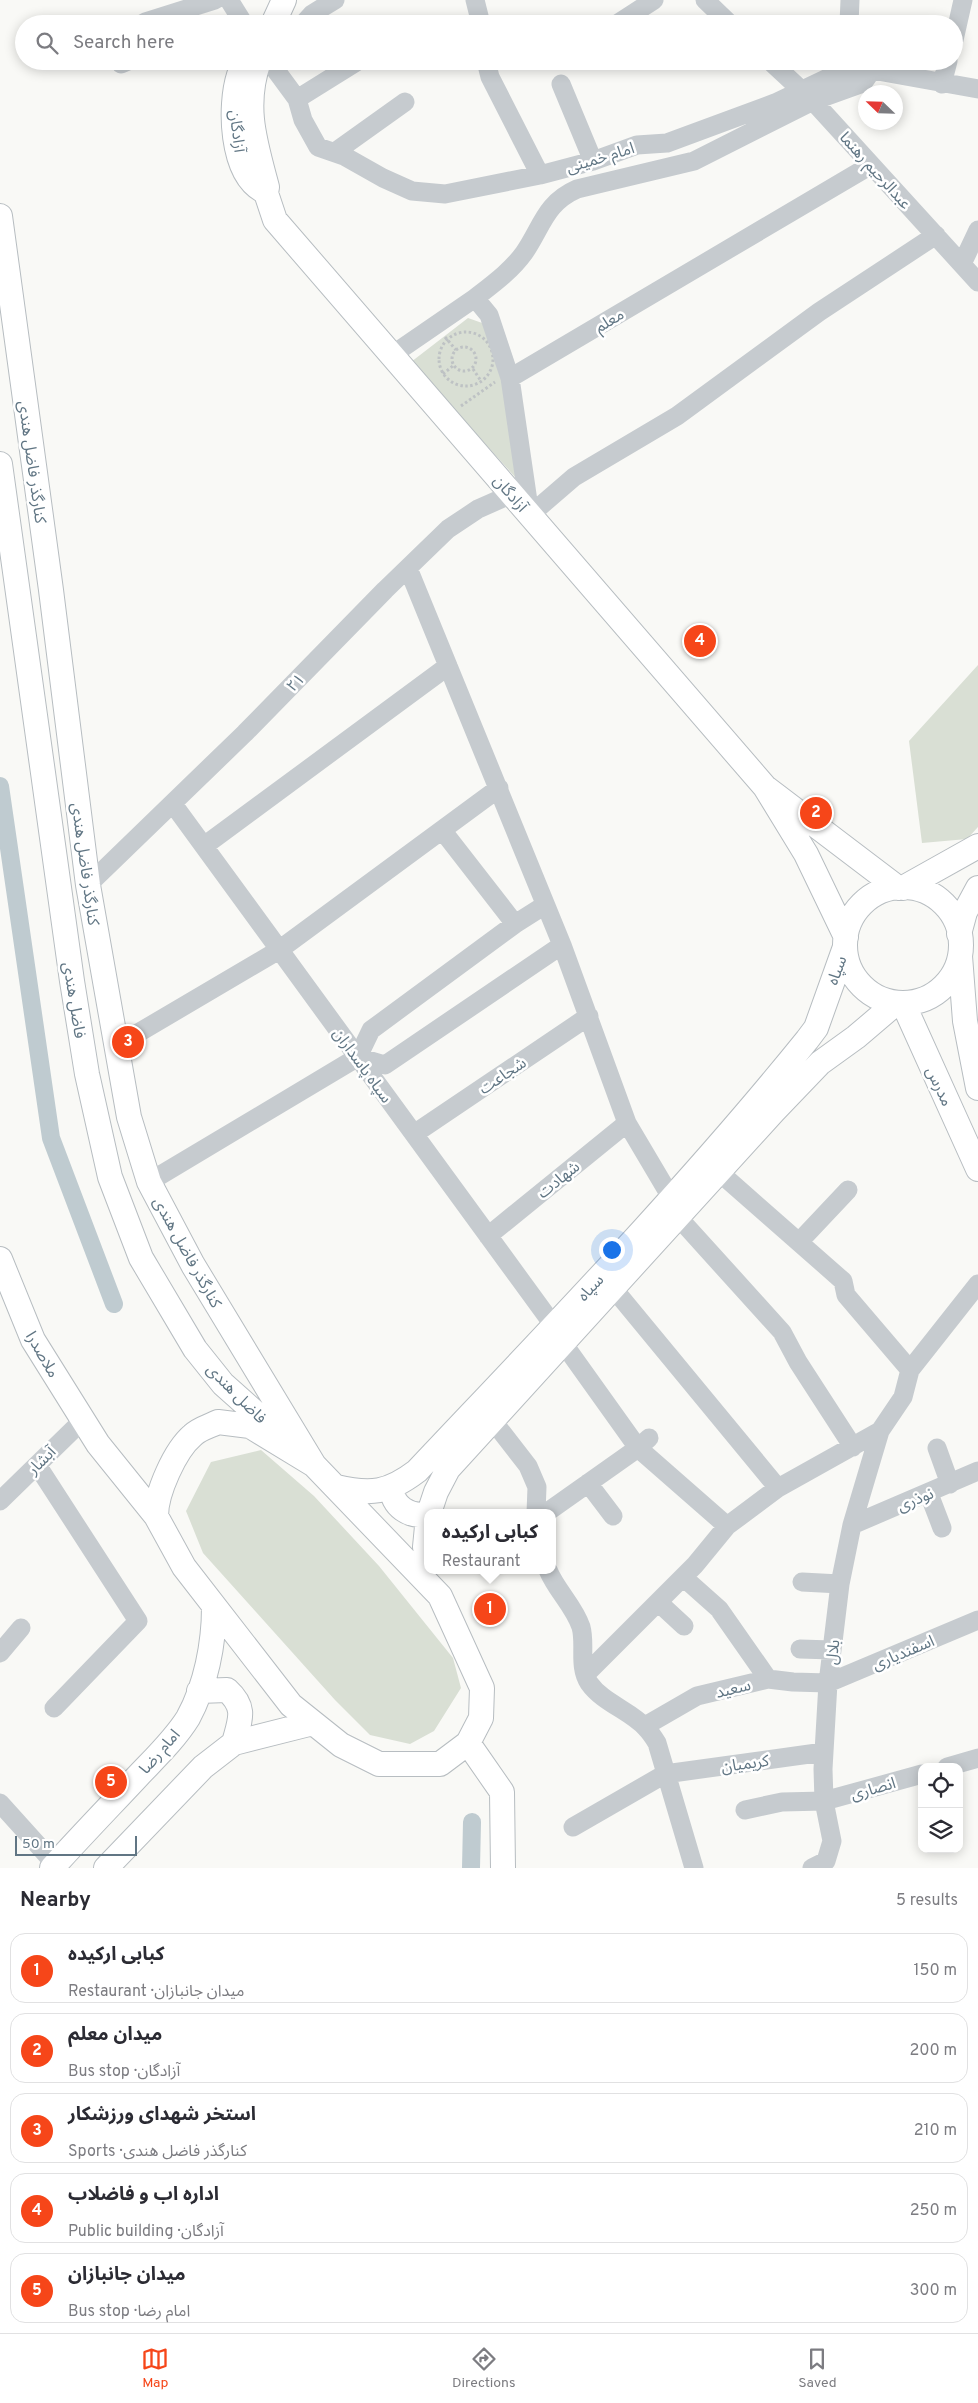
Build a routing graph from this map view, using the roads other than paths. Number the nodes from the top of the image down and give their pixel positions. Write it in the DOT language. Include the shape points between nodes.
graph roads {
  1 [pos="215,0"];
  2 [pos="229,0"];
  3 [pos="268,0"];
  4 [pos="284,0"];
  5 [pos="335,0"];
  6 [pos="475,0"];
  7 [pos="654,0"];
  8 [pos="850,0"];
  9 [pos="963,0"];
  10 [pos="717,4"];
  11 [pos="167,15"];
  12 [pos="239,15"];
  13 [pos="252,15"];
  14 [pos="277,15"];
  15 [pos="311,15"];
  16 [pos="479,15"];
  17 [pos="631,15"];
  18 [pos="724,15"];
  19 [pos="849,15"];
  20 [pos="960,15"];
  21 [pos="241,70"];
  22 [pos="259,70"];
  23 [pos="274,70"];
  24 [pos="344,70"];
  25 [pos="488,70"];
  26 [pos="780,70"];
  27 [pos="844,70"];
  28 [pos="872,70"];
  29 [pos="946,70"];
  30 [pos="561,84"];
  31 [pos="942,84"];
  32 [pos="978,89"];
  33 [pos="807,95"];
  34 [pos="297,99"];
  35 [pos="405,102"];
  36 [pos="334,152"];
  37 [pos="593,161"];
  38 [pos="871,165"];
  39 [pos="540,175"];
  40 [pos="266,193"];
  41 [pos="0,216"];
  42 [pos="978,230"];
  43 [pos="936,235"];
  44 [pos="962,264"];
  45 [pos="978,282"];
  46 [pos="476,298"];
  47 [pos="392,355"];
  48 [pos="504,377"];
  49 [pos="0,464"];
  50 [pos="512,494"];
  51 [pos="530,515"];
  52 [pos="408,568"];
  53 [pos="448,666"];
  54 [pos="765,787"];
  55 [pos="499,788"];
  56 [pos="173,804"];
  57 [pos="442,830"];
  58 [pos="204,846"];
  59 [pos="978,846"];
  60 [pos="88,885"];
  61 [pos="900,888"];
  62 [pos="978,888"];
  63 [pos="545,905"];
  64 [pos="516,924"];
  65 [pos="846,942"];
  66 [pos="960,943"];
  67 [pos="562,945"];
  68 [pos="279,950"];
  69 [pos="899,1003"];
  70 [pos="589,1016"];
  71 [pos="116,1046"];
  72 [pos="358,1057"];
  73 [pos="978,1088"];
  74 [pos="627,1123"];
  75 [pos="414,1134"];
  76 [pos="978,1169"];
  77 [pos="719,1172"];
  78 [pos="149,1182"];
  79 [pos="848,1190"];
  80 [pos="675,1208"];
  81 [pos="488,1236"];
  82 [pos="799,1242"];
  83 [pos="0,1259"];
  84 [pos="978,1284"];
  85 [pos="613,1288"];
  86 [pos="559,1334"];
  87 [pos="910,1370"];
  88 [pos="83,1420"];
  89 [pos="493,1422"];
  90 [pos="880,1431"];
  91 [pos="644,1443"];
  92 [pos="853,1447"];
  93 [pos="937,1448"];
  94 [pos="36,1465"];
  95 [pos="314,1466"];
  96 [pos="978,1471"];
  97 [pos="588,1483"];
  98 [pos="950,1484"];
  99 [pos="336,1487"];
  100 [pos="392,1487"];
  101 [pos="778,1488"];
  102 [pos="929,1494"];
  103 [pos="0,1501"];
  104 [pos="430,1509"];
  105 [pos="536,1509"];
  106 [pos="552,1509"];
  107 [pos="424,1514"];
  108 [pos="156,1516"];
  109 [pos="613,1516"];
  110 [pos="852,1524"];
  111 [pos="727,1526"];
  112 [pos="942,1528"];
  113 [pos="424,1571"];
  114 [pos="550,1574"];
  115 [pos="682,1577"];
  116 [pos="433,1580"];
  117 [pos="802,1582"];
  118 [pos="840,1584"];
  119 [pos="658,1602"];
  120 [pos="214,1607"];
  121 [pos="978,1620"];
  122 [pos="684,1626"];
  123 [pos="21,1628"];
  124 [pos="800,1649"];
  125 [pos="832,1650"];
  126 [pos="0,1653"];
  127 [pos="586,1674"];
  128 [pos="768,1679"];
  129 [pos="828,1683"];
  130 [pos="199,1691"];
  131 [pos="54,1708"];
  132 [pos="313,1723"];
  133 [pos="645,1726"];
  134 [pos="234,1743"];
  135 [pos="468,1743"];
  136 [pos="824,1752"];
  137 [pos="978,1758"];
  138 [pos="961,1763"];
  139 [pos="665,1774"];
  140 [pos="918,1775"];
  141 [pos="824,1801"];
  142 [pos="0,1803"];
  143 [pos="744,1810"];
  144 [pos="573,1828"];
  145 [pos="53,1866"];
  146 [pos="106,1868"];
  147 [pos="504,1868"];
  148 [pos="694,1868"];
  149 [pos="812,1868"];
  1 -- 11 [label="street"];
  2 -- 12 [label="street"];
  3 -- 13 [label="main road"];
  4 -- 14 [label="main road"];
  5 -- 15 [label="street"];
  6 -- 16 [label="street"];
  7 -- 17 [label="street"];
  8 -- 19 [label="street"];
  9 -- 20 [label="street"];
  10 -- 18 [label="street"];
  21 -- 40 [label="main road, آزادگان" via="234,94 235,136 248,175"];
  22 -- 40 [label="main road, آزادگان" via="254,75 250,103"];
  23 -- 34 [label="street, امام خمینی"];
  24 -- 34 [label="street"];
  25 -- 39 [label="street"];
  26 -- 33 [label="street, عبدالرحیم رهنما"];
  27 -- 33 [label="street, امام خمینی"];
  28 -- 31 [label="street, امام خمینی"];
  28 -- 33 [label="street" via="863,83"];
  29 -- 31 [label="street"];
  30 -- 37 [label="street"];
  31 -- 32 [label="street, امام خمینی"];
  33 -- 37 [label="street, امام خمینی" via="775,103 666,143 637,145"];
  33 -- 38 [label="street, عبدالرحیم رهنما"];
  33 -- 46 [label="street" via="694,161 577,188 562,196 541,219 524,252 505,274"];
  34 -- 36 [label="street, امام خمینی" via="310,136 318,147"];
  35 -- 36 [label="street"];
  36 -- 39 [label="street, امام خمینی" via="412,190 445,194"];
  37 -- 39 [label="street, امام خمینی"];
  38 -- 43 [label="street, عبدالرحیم رهنما"];
  38 -- 48 [label="street, معلم"];
  40 -- 47 [label="main road, آزادگان" via="275,220"];
  41 -- 60 [label="main road, کنارگذر فاضل هندی"];
  42 -- 44 [label="street"];
  43 -- 44 [label="street, عبدالرحیم رهنما"];
  43 -- 51 [label="street" via="819,312 677,416 574,477"];
  44 -- 45 [label="street, عبدالرحیم رهنما"];
  46 -- 47 [label="street"];
  46 -- 48 [label="street" via="490,314"];
  47 -- 50 [label="main road, آزادگان"];
  48 -- 51 [label="street"];
  49 -- 95 [label="main road, فاضل هندی" via="79,1027 110,1177 142,1258 195,1349 222,1384"];
  50 -- 51 [label="main road, آزادگان"];
  50 -- 52 [label="street, ۲۱" via="478,509 448,529"];
  51 -- 54 [label="main road, آزادگان"];
  52 -- 53 [label="street"];
  52 -- 56 [label="street, ۲۱"];
  53 -- 55 [label="street"];
  53 -- 58 [label="street"];
  54 -- 61 [label="main road"];
  54 -- 65 [label="main road" via="806,854"];
  55 -- 57 [label="street"];
  55 -- 63 [label="street"];
  56 -- 58 [label="street, سپاه پاسداران"];
  56 -- 60 [label="street, ۲۱"];
  57 -- 64 [label="street"];
  57 -- 68 [label="street"];
  58 -- 68 [label="street, سپاه پاسداران"];
  59 -- 61 [label="main road"];
  60 -- 71 [label="main road, کنارگذر فاضل هندی"];
  61 -- 65 [label="main road" via="876,894 863,903 853,915"];
  61 -- 66 [label="main road" via="916,889 941,902 953,916"];
  62 -- 66 [label="main road" via="965,912"];
  63 -- 64 [label="street"];
  63 -- 67 [label="street"];
  64 -- 72 [label="street" via="371,1030"];
  65 -- 69 [label="main road" via="847,960 861,986 873,996"];
  65 -- 80 [label="main road, سپاه" via="816,1028"];
  66 -- 69 [label="main road" via="955,970 944,986 929,997"];
  66 -- 73 [label="main road, مدرس" via="965,1021"];
  67 -- 70 [label="street"];
  67 -- 72 [label="street" via="385,1065"];
  68 -- 71 [label="street"];
  68 -- 72 [label="street, سپاه پاسداران"];
  69 -- 76 [label="main road, مدرس"];
  69 -- 77 [label="main road, سپاه" via="820,1063"];
  70 -- 74 [label="street"];
  70 -- 75 [label="street, شجاعت"];
  71 -- 78 [label="main road, کنارگذر فاضل هندی" via="129,1117"];
  72 -- 75 [label="street, سپاه پاسداران"];
  72 -- 78 [label="street"];
  74 -- 80 [label="street"];
  74 -- 81 [label="street, شهادت"];
  75 -- 81 [label="street, سپاه پاسداران"];
  77 -- 80 [label="main road, سپاه"];
  77 -- 82 [label="street"];
  78 -- 95 [label="main road, کنارگذر فاضل هندی" via="193,1265"];
  79 -- 82 [label="street"];
  80 -- 85 [label="main road, سپاه"];
  80 -- 86 [label="main road, سپاه"];
  80 -- 92 [label="street" via="782,1332"];
  81 -- 86 [label="street, سپاه پاسداران"];
  82 -- 87 [label="street" via="843,1281 846,1295"];
  83 -- 88 [label="main road, ملاصدرا" via="33,1340"];
  84 -- 87 [label="street, بلال"];
  85 -- 86 [label="main road, سپاه"];
  85 -- 101 [label="street"];
  86 -- 89 [label="main road, سپاه"];
  86 -- 91 [label="street, سپاه پاسداران"];
  86 -- 100 [label="main road, سپاه" via="417,1471"];
  87 -- 90 [label="street, بلال" via="903,1397"];
  88 -- 94 [label="street, آبشار"];
  88 -- 108 [label="main road, ملاصدرا" via="98,1444"];
  89 -- 104 [label="main road, سپاه" via="448,1469"];
  89 -- 105 [label="street" via="528,1466 537,1487"];
  90 -- 92 [label="street, بلال"];
  90 -- 110 [label="street, بلال"];
  91 -- 97 [label="street"];
  91 -- 111 [label="street, سپاه پاسداران"];
  92 -- 101 [label="street, بلال"];
  93 -- 98 [label="street"];
  94 -- 103 [label="street, آبشار"];
  94 -- 131 [label="street" via="138,1621"];
  95 -- 99 [label="main road"];
  95 -- 108 [label="main road" via="250,1426 218,1422 193,1434 176,1456 162,1487"];
  96 -- 98 [label="street, نوذری"];
  97 -- 106 [label="street"];
  97 -- 109 [label="street"];
  98 -- 102 [label="street, نوذری"];
  99 -- 100 [label="main road, سپاه" via="368,1493"];
  99 -- 113 [label="main road"];
  100 -- 107 [label="main road" via="401,1508 414,1515"];
  101 -- 111 [label="street, بلال"];
  102 -- 110 [label="street, نوذری"];
  102 -- 112 [label="street"];
  108 -- 120 [label="main road, ملاصدرا" via="184,1567"];
  110 -- 118 [label="street, بلال"];
  111 -- 115 [label="street, بلال"];
  114 -- 127 [label="street" via="580,1626 584,1646 582,1663"];
  115 -- 119 [label="street, بلال"];
  115 -- 128 [label="street" via="718,1609"];
  116 -- 135 [label="main road" via="482,1688 481,1718"];
  117 -- 118 [label="street"];
  118 -- 125 [label="street, بلال"];
  119 -- 122 [label="street"];
  119 -- 127 [label="street, بلال"];
  120 -- 130 [label="main road, امام رضا" via="214,1631"];
  120 -- 132 [label="main road, ملاصدرا" via="292,1705"];
  121 -- 129 [label="street, اسفندیاری"];
  123 -- 126 [label="street"];
  124 -- 125 [label="street"];
  125 -- 129 [label="street, بلال"];
  127 -- 133 [label="street" via="603,1697"];
  128 -- 129 [label="street, سعید"];
  128 -- 133 [label="street, سعید" via="697,1696"];
  129 -- 136 [label="street, بلال"];
  130 -- 134 [label="main road" via="227,1690 237,1700 241,1713"];
  130 -- 145 [label="main road, امام رضا" via="188,1718 161,1751"];
  132 -- 134 [label="main road"];
  132 -- 135 [label="main road, ملاصدرا" via="341,1745 379,1764 440,1764"];
  133 -- 139 [label="street" via="658,1743"];
  134 -- 146 [label="main road" via="203,1767"];
  135 -- 147 [label="main road" via="502,1792"];
  136 -- 139 [label="street, کریمیان"];
  136 -- 141 [label="street, بلال"];
  137 -- 138 [label="street"];
  139 -- 144 [label="street"];
  139 -- 148 [label="street"];
  140 -- 141 [label="street, انصاری"];
  141 -- 143 [label="street, انصاری" via="782,1802"];
  141 -- 149 [label="street, بلال" via="832,1841 826,1861"];
  142 -- 145 [label="street"];
}
